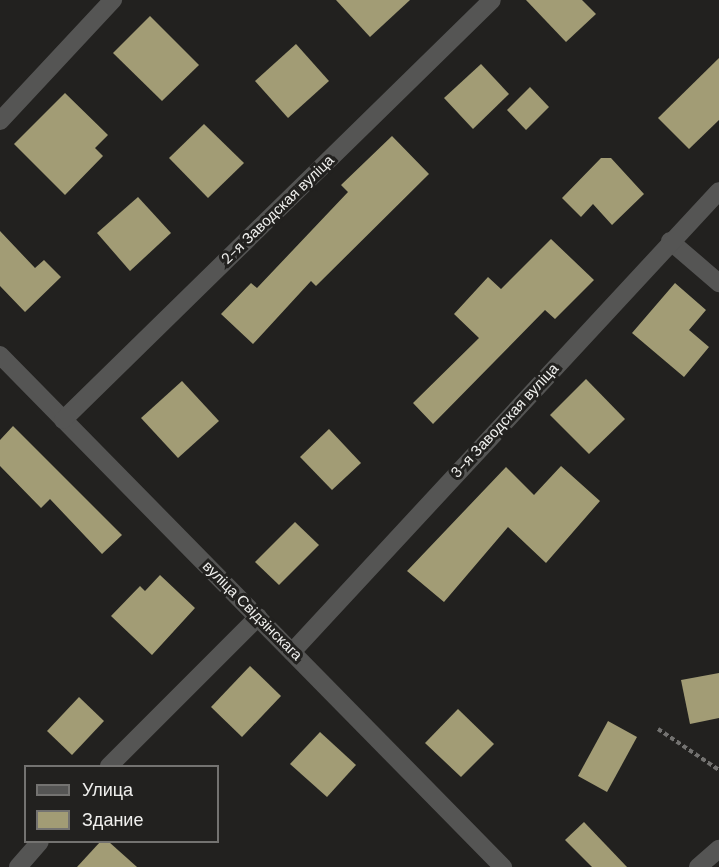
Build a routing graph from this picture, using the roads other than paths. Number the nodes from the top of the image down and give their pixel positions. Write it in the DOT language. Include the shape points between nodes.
graph roads {
  1 [pos="113,0"];
  2 [pos="492,0"];
  3 [pos="0,121"];
  4 [pos="719,191"];
  5 [pos="670,241"];
  6 [pos="719,283"];
  7 [pos="0,355"];
  8 [pos="63,420"];
  9 [pos="258,617"];
  10 [pos="292,652"];
  11 [pos="111,765"];
  12 [pos="39,843"];
  13 [pos="719,849"];
  14 [pos="18,867"];
  15 [pos="503,867"];
  16 [pos="698,867"];
  1 -- 3 [label="street"];
  2 -- 8 [label="street, 2-я Заводская вуліца"];
  4 -- 5 [label="street, 3-я Заводская вуліца"];
  5 -- 6 [label="street"];
  5 -- 10 [label="street, 3-я Заводская вуліца"];
  7 -- 8 [label="street, вуліца Свідзінскага"];
  8 -- 9 [label="street, вуліца Свідзінскага"];
  9 -- 10 [label="street, вуліца Свідзінскага"];
  9 -- 11 [label="street"];
  10 -- 15 [label="street, вуліца Свідзінскага"];
  12 -- 14 [label="street"];
  13 -- 16 [label="street"];
}
